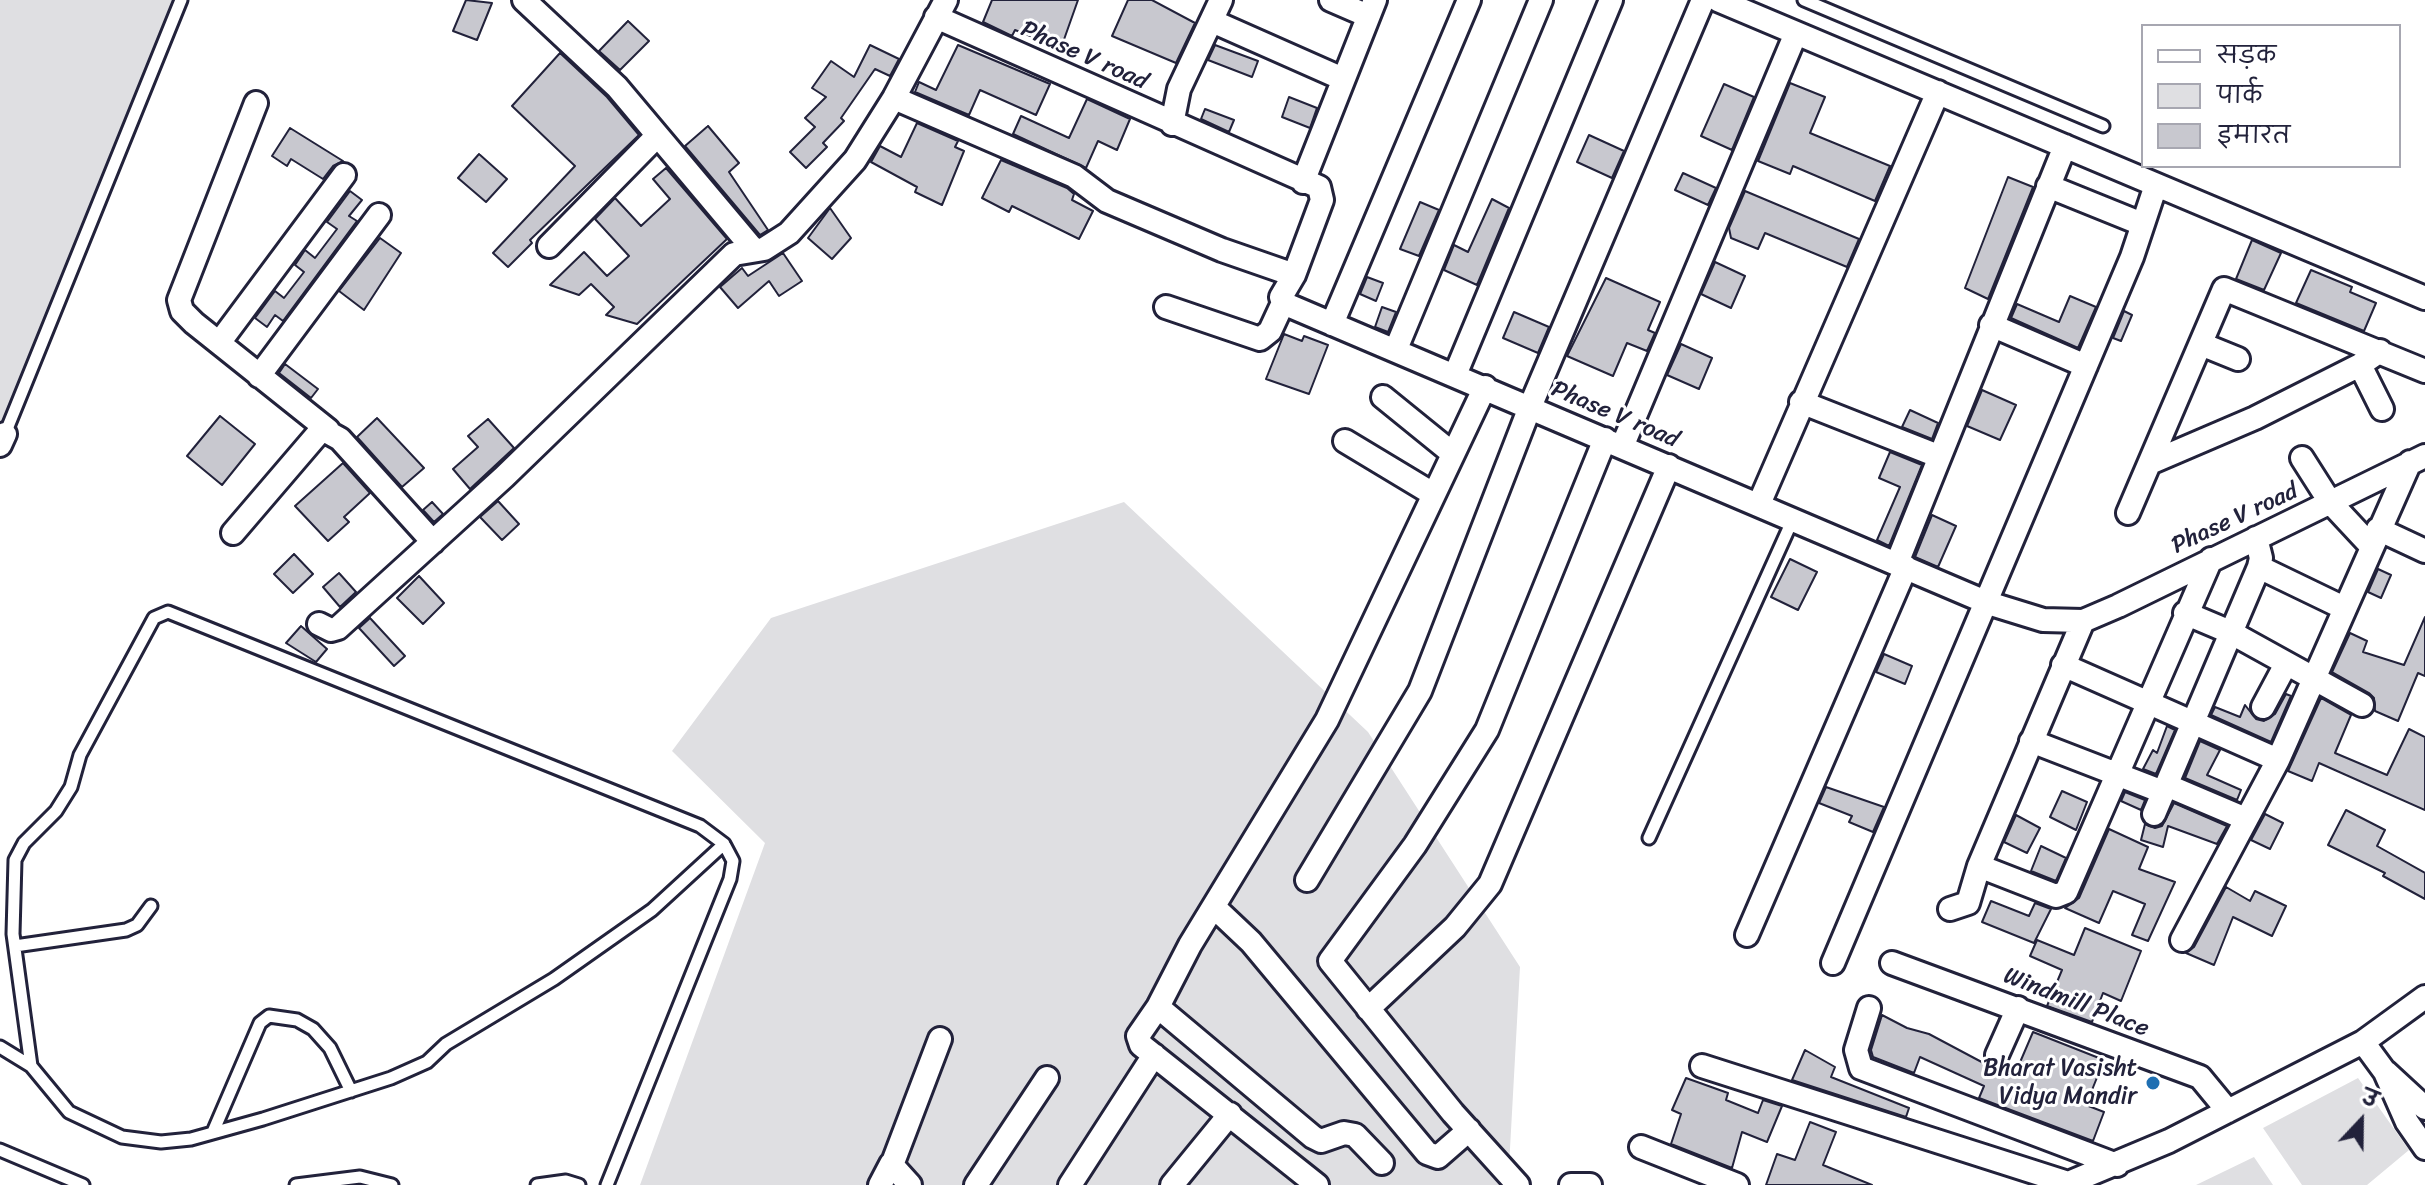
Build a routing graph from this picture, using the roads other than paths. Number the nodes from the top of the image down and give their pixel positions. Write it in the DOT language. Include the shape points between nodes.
graph roads {
  1 [pos="181,0"];
  2 [pos="524,0"];
  3 [pos="1221,0"];
  4 [pos="1331,0"];
  5 [pos="1469,0"];
  6 [pos="1541,0"];
  7 [pos="1611,0"];
  8 [pos="1703,0"];
  9 [pos="1718,0"];
  10 [pos="1804,0"];
  11 [pos="1372,8"];
  12 [pos="941,9"];
  13 [pos="1212,21"];
  14 [pos="1796,33"];
  15 [pos="1343,79"];
  16 [pos="1938,92"];
  17 [pos="894,98"];
  18 [pos="256,103"];
  19 [pos="1172,124"];
  20 [pos="2103,126"];
  21 [pos="657,136"];
  22 [pos="2065,146"];
  23 [pos="344,175"];
  24 [pos="1303,182"];
  25 [pos="2156,185"];
  26 [pos="2048,186"];
  27 [pos="379,215"];
  28 [pos="2142,224"];
  29 [pos="549,246"];
  30 [pos="754,250"];
  31 [pos="1294,275"];
  32 [pos="2425,298"];
  33 [pos="1283,303"];
  34 [pos="1166,307"];
  35 [pos="1332,324"];
  36 [pos="1991,325"];
  37 [pos="219,343"];
  38 [pos="2201,344"];
  39 [pos="1396,349"];
  40 [pos="2380,351"];
  41 [pos="2238,359"];
  42 [pos="2360,365"];
  43 [pos="2086,366"];
  44 [pos="2425,371"];
  45 [pos="1455,375"];
  46 [pos="259,376"];
  47 [pos="1485,387"];
  48 [pos="1383,397"];
  49 [pos="1801,402"];
  50 [pos="1530,407"];
  51 [pos="2382,409"];
  52 [pos="328,430"];
  53 [pos="3,439"];
  54 [pos="1345,441"];
  55 [pos="1614,443"];
  56 [pos="1452,453"];
  57 [pos="1938,456"];
  58 [pos="2302,458"];
  59 [pos="2418,459"];
  60 [pos="2150,463"];
  61 [pos="1669,466"];
  62 [pos="1433,494"];
  63 [pos="2330,502"];
  64 [pos="1759,504"];
  65 [pos="2128,513"];
  66 [pos="1793,518"];
  67 [pos="233,533"];
  68 [pos="2256,538"];
  69 [pos="2375,538"];
  70 [pos="433,542"];
  71 [pos="2425,551"];
  72 [pos="2211,559"];
  73 [pos="1902,565"];
  74 [pos="2259,567"];
  75 [pos="1988,603"];
  76 [pos="2344,608"];
  77 [pos="2185,613"];
  78 [pos="2083,621"];
  79 [pos="319,624"];
  80 [pos="2230,632"];
  81 [pos="2286,664"];
  82 [pos="2063,665"];
  83 [pos="2314,679"];
  84 [pos="2147,702"];
  85 [pos="2362,705"];
  86 [pos="2263,707"];
  87 [pos="2192,722"];
  88 [pos="2031,741"];
  89 [pos="2278,760"];
  90 [pos="2116,774"];
  91 [pos="2164,788"];
  92 [pos="2154,814"];
  93 [pos="2246,819"];
  94 [pos="1649,838"];
  95 [pos="724,844"];
  96 [pos="1979,866"];
  97 [pos="1307,880"];
  98 [pos="151,906"];
  99 [pos="1214,907"];
  100 [pos="1950,909"];
  101 [pos="1747,935"];
  102 [pos="2182,940"];
  103 [pos="15,946"];
  104 [pos="1833,963"];
  105 [pos="1892,963"];
  106 [pos="2425,997"];
  107 [pos="1158,1007"];
  108 [pos="1869,1008"];
  109 [pos="2018,1008"];
  110 [pos="1368,1009"];
  111 [pos="940,1039"];
  112 [pos="2363,1042"];
  113 [pos="0,1047"];
  114 [pos="1154,1055"];
  115 [pos="1997,1055"];
  116 [pos="31,1066"];
  117 [pos="1702,1066"];
  118 [pos="2385,1072"];
  119 [pos="1047,1078"];
  120 [pos="351,1091"];
  121 [pos="2425,1108"];
  122 [pos="2228,1111"];
  123 [pos="1230,1114"];
  124 [pos="1469,1130"];
  125 [pos="213,1132"];
  126 [pos="1411,1137"];
  127 [pos="1641,1147"];
  128 [pos="2425,1148"];
  129 [pos="0,1150"];
  130 [pos="892,1165"];
  131 [pos="2117,1165"];
  132 [pos="1183,1181"];
  133 [pos="2066,1184"];
  134 [pos="83,1185"];
  135 [pos="296,1185"];
  136 [pos="392,1185"];
  137 [pos="537,1185"];
  138 [pos="579,1185"];
  139 [pos="607,1185"];
  140 [pos="880,1185"];
  141 [pos="910,1185"];
  142 [pos="976,1185"];
  143 [pos="1070,1185"];
  144 [pos="1317,1185"];
  145 [pos="1518,1185"];
  146 [pos="1571,1185"];
  147 [pos="1590,1185"];
  148 [pos="1737,1185"];
  1 -- 53 [label="lane"];
  2 -- 21 [label="street" via="617,87"];
  3 -- 13 [label="street"];
  4 -- 11 [label="street"];
  5 -- 35 [label="street"];
  6 -- 39 [label="street"];
  7 -- 45 [label="street"];
  8 -- 50 [label="street"];
  9 -- 14 [label="street"];
  10 -- 20 [label="lane"];
  11 -- 15 [label="street"];
  12 -- 17 [label="street"];
  12 -- 19 [label="street, Phase V road"];
  13 -- 15 [label="street"];
  13 -- 19 [label="street" via="1179,89"];
  14 -- 16 [label="street"];
  14 -- 55 [label="street"];
  15 -- 24 [label="street"];
  16 -- 22 [label="street"];
  16 -- 49 [label="street"];
  17 -- 30 [label="street" via="855,160 789,233"];
  17 -- 31 [label="street" via="1074,176 1107,201"];
  18 -- 37 [label="street" via="179,300 182,311"];
  19 -- 24 [label="street, Phase V road"];
  21 -- 29 [label="street"];
  21 -- 30 [label="street"];
  22 -- 25 [label="street"];
  22 -- 26 [label="street"];
  23 -- 37 [label="street"];
  24 -- 31 [label="street" via="1319,187 1322,200"];
  25 -- 28 [label="street"];
  25 -- 32 [label="street"];
  26 -- 28 [label="street"];
  26 -- 36 [label="street"];
  27 -- 46 [label="street"];
  28 -- 43 [label="street"];
  30 -- 70 [label="street" via="734,254"];
  31 -- 33 [label="street" via="1281,297"];
  33 -- 34 [label="street" via="1270,331 1260,339"];
  33 -- 35 [label="street, Phase V road"];
  35 -- 39 [label="street, Phase V road"];
  36 -- 43 [label="street"];
  36 -- 57 [label="street"];
  37 -- 46 [label="street"];
  38 -- 40 [label="street" via="2225,288"];
  38 -- 41 [label="street"];
  38 -- 60 [label="street"];
  39 -- 45 [label="street, Phase V road"];
  40 -- 42 [label="street"];
  40 -- 44 [label="street"];
  42 -- 51 [label="street"];
  42 -- 60 [label="street"];
  43 -- 75 [label="street"];
  45 -- 47 [label="street, Phase V road"];
  46 -- 52 [label="street"];
  47 -- 50 [label="street, Phase V road"];
  47 -- 56 [label="street"];
  48 -- 56 [label="street"];
  49 -- 57 [label="street"];
  49 -- 64 [label="street"];
  50 -- 55 [label="street, Phase V road"];
  50 -- 97 [label="street" via="1420,691"];
  52 -- 67 [label="street" via="318,430"];
  52 -- 70 [label="street"];
  54 -- 62 [label="street"];
  55 -- 61 [label="street, Phase V road"];
  55 -- 110 [label="street" via="1487,730 1415,845 1331,958 1331,967"];
  56 -- 62 [label="street"];
  57 -- 73 [label="street"];
  58 -- 63 [label="street"];
  59 -- 63 [label="street, Phase V road"];
  59 -- 69 [label="street"];
  60 -- 65 [label="street"];
  61 -- 64 [label="street, Phase V road"];
  61 -- 110 [label="street" via="1490,884 1455,927"];
  62 -- 99 [label="street" via="1327,720"];
  63 -- 68 [label="street, Phase V road"];
  63 -- 69 [label="street"];
  64 -- 66 [label="street, Phase V road"];
  66 -- 73 [label="street, Phase V road"];
  66 -- 94 [label="lane"];
  68 -- 72 [label="street, Phase V road"];
  68 -- 74 [label="street"];
  69 -- 71 [label="street"];
  69 -- 76 [label="street"];
  70 -- 79 [label="street" via="338,628"];
  72 -- 77 [label="street"];
  72 -- 78 [label="street, Phase V road"];
  73 -- 75 [label="street, Phase V road"];
  73 -- 101 [label="street"];
  74 -- 76 [label="street"];
  74 -- 80 [label="street"];
  75 -- 78 [label="street, Phase V road" via="2053,622"];
  75 -- 104 [label="street"];
  76 -- 83 [label="street"];
  77 -- 80 [label="street"];
  77 -- 84 [label="street" via="2160,645"];
  78 -- 82 [label="street"];
  80 -- 81 [label="street"];
  80 -- 87 [label="street"];
  81 -- 83 [label="street"];
  81 -- 86 [label="street"];
  82 -- 84 [label="street"];
  82 -- 88 [label="street"];
  83 -- 85 [label="street"];
  83 -- 89 [label="street"];
  84 -- 87 [label="street"];
  84 -- 90 [label="street"];
  87 -- 89 [label="street"];
  87 -- 91 [label="street"];
  88 -- 90 [label="street"];
  88 -- 96 [label="street"];
  89 -- 93 [label="street"];
  90 -- 91 [label="street"];
  90 -- 96 [label="street" via="2063,895"];
  91 -- 92 [label="street"];
  91 -- 93 [label="street"];
  93 -- 102 [label="street"];
  95 -- 103 [label="lane" via="700,826 168,612 154,618 80,755 71,787 15,860"];
  95 -- 120 [label="lane" via="652,910 554,979 460,1035 427,1062"];
  95 -- 139 [label="lane" via="733,861 730,879"];
  96 -- 100 [label="street" via="1968,903"];
  98 -- 103 [label="lane" via="137,925 126,930"];
  99 -- 107 [label="street"];
  99 -- 126 [label="street" via="1251,942"];
  103 -- 116 [label="lane"];
  105 -- 109 [label="street, Windmill Place"];
  106 -- 112 [label="street"];
  107 -- 114 [label="street" via="1138,1036"];
  107 -- 126 [label="street" via="1313,1137 1321,1141 1355,1135 1377,1167"];
  108 -- 131 [label="street" via="1856,1050 1861,1068"];
  109 -- 115 [label="street"];
  109 -- 122 [label="street, Windmill Place" via="2200,1077"];
  110 -- 124 [label="street"];
  111 -- 130 [label="street"];
  112 -- 118 [label="street"];
  112 -- 122 [label="street"];
  113 -- 116 [label="lane"];
  114 -- 123 [label="street"];
  114 -- 143 [label="street"];
  116 -- 125 [label="lane" via="69,1112 122,1137 161,1142"];
  117 -- 133 [label="street"];
  118 -- 121 [label="street"];
  118 -- 128 [label="street"];
  119 -- 142 [label="street"];
  120 -- 125 [label="lane"];
  120 -- 125 [label="lane" via="337,1059 313,1029 297,1020 269,1016 260,1023"];
  122 -- 131 [label="street"];
  123 -- 132 [label="street"];
  123 -- 144 [label="street"];
  124 -- 126 [label="street" via="1438,1157"];
  124 -- 145 [label="street"];
  127 -- 148 [label="street"];
  129 -- 134 [label="lane"];
  130 -- 140 [label="street"];
  130 -- 141 [label="street"];
  131 -- 133 [label="street"];
  135 -- 136 [label="lane" via="360,1177"];
  137 -- 138 [label="lane"];
  146 -- 147 [label="street"];
}
